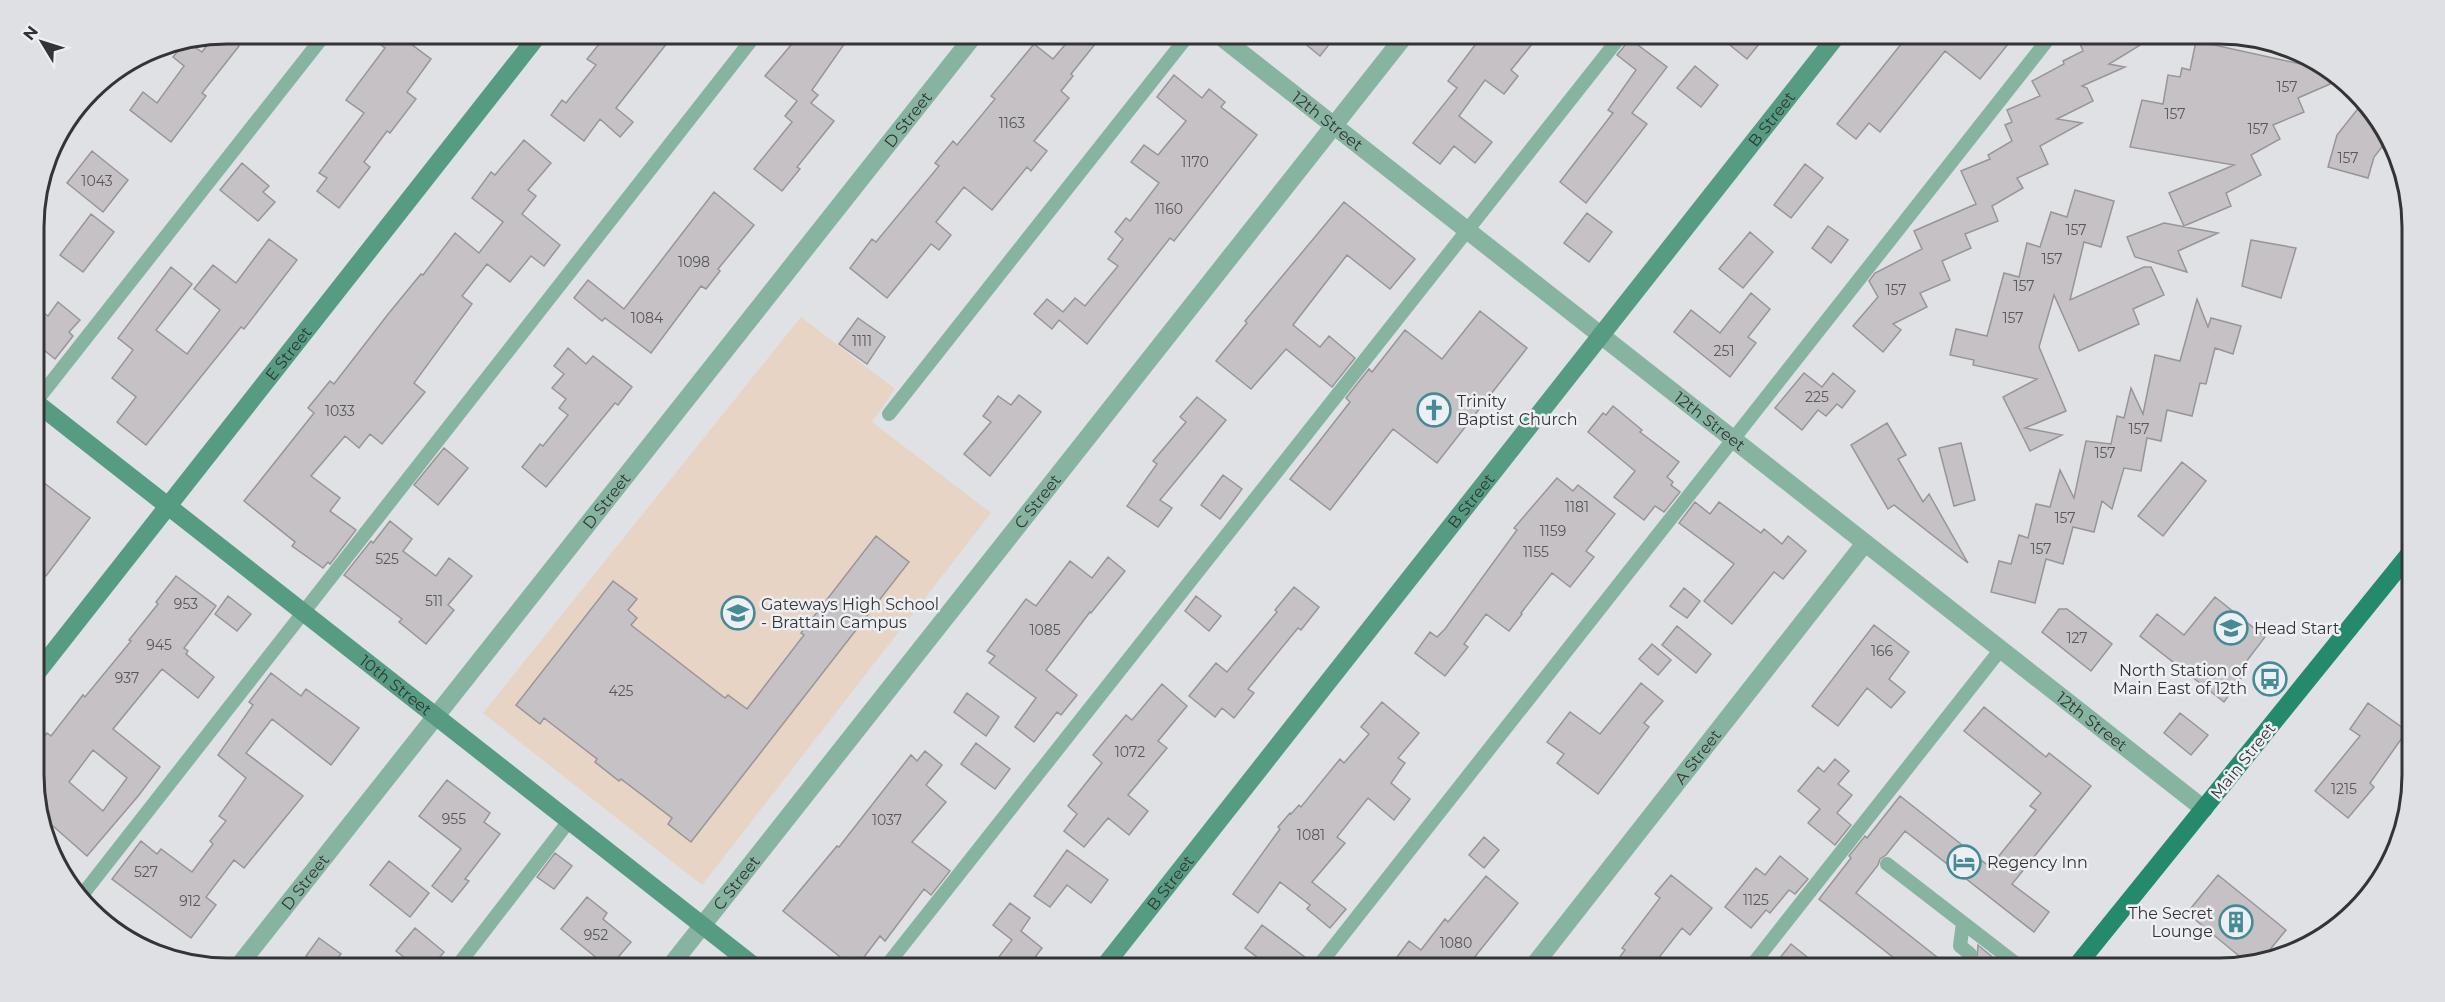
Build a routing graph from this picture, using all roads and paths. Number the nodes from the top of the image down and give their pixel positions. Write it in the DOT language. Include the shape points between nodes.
graph roads {
  1 [pos="317,44"];
  2 [pos="531,44"];
  3 [pos="748,44"];
  4 [pos="967,44"];
  5 [pos="1181,44"];
  6 [pos="1230,44"];
  7 [pos="1398,44"];
  8 [pos="1614,44"];
  9 [pos="1830,44"];
  10 [pos="2044,44"];
  11 [pos="1334,125"];
  12 [pos="1468,230"];
  13 [pos="1602,335"];
  14 [pos="44,391"];
  15 [pos="44,409"];
  16 [pos="889,414"];
  17 [pos="1731,439"];
  18 [pos="168,505"];
  19 [pos="1865,543"];
  20 [pos="2402,563"];
  21 [pos="303,612"];
  22 [pos="2001,649"];
  23 [pos="44,664"];
  24 [pos="437,717"];
  25 [pos="2204,809"];
  26 [pos="569,821"];
  27 [pos="1887,864"];
  28 [pos="85,891"];
  29 [pos="1963,922"];
  30 [pos="702,925"];
  31 [pos="1970,954"];
  32 [pos="245,958"];
  33 [pos="463,958"];
  34 [pos="676,958"];
  35 [pos="744,958"];
  36 [pos="893,958"];
  37 [pos="1111,958"];
  38 [pos="1325,958"];
  39 [pos="1540,958"];
  40 [pos="1758,958"];
  41 [pos="2009,958"];
  42 [pos="2083,958"];
  1 -- 14 [label="lane"];
  2 -- 18 [label="street, E Street"];
  3 -- 21 [label="lane"];
  4 -- 24 [label="street, D Street"];
  5 -- 16 [label="lane"];
  6 -- 11 [label="street, 12th Street"];
  7 -- 11 [label="street, C Street"];
  8 -- 12 [label="lane"];
  9 -- 13 [label="street, B Street"];
  10 -- 17 [label="lane"];
  11 -- 12 [label="street, 12th Street"];
  11 -- 30 [label="street, C Street"];
  12 -- 13 [label="street, 12th Street"];
  12 -- 36 [label="lane"];
  13 -- 17 [label="street, 12th Street"];
  13 -- 37 [label="street, B Street"];
  15 -- 18 [label="street, 10th Street"];
  17 -- 19 [label="street, 12th Street"];
  17 -- 38 [label="lane"];
  18 -- 21 [label="street, 10th Street"];
  18 -- 23 [label="street, E Street"];
  19 -- 22 [label="street, 12th Street"];
  19 -- 39 [label="street, A Street"];
  20 -- 25 [label="main road, Main Street"];
  21 -- 24 [label="street, 10th Street"];
  21 -- 28 [label="lane"];
  22 -- 25 [label="street, 12th Street"];
  22 -- 40 [label="lane"];
  24 -- 26 [label="street, 10th Street"];
  24 -- 32 [label="street, D Street"];
  25 -- 42 [label="main road, Main Street"];
  26 -- 30 [label="street, 10th Street"];
  26 -- 33 [label="lane"];
  27 -- 29 [label="lane"];
  29 -- 31 [label="lane" via="1960,946"];
  29 -- 41 [label="lane"];
  30 -- 34 [label="street, C Street"];
  30 -- 35 [label="street, 10th Street"];
}
